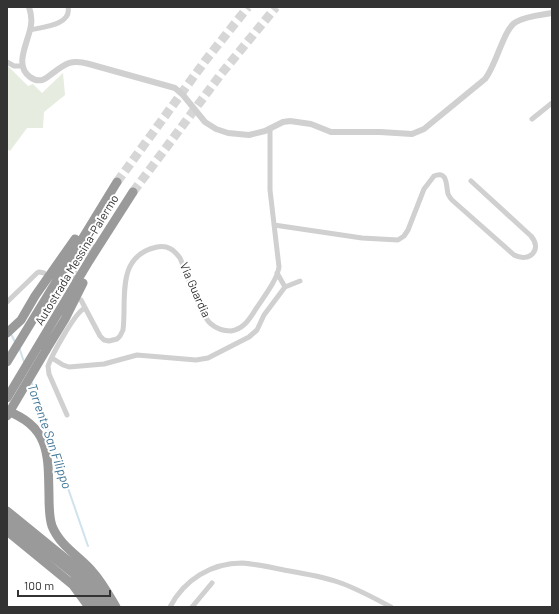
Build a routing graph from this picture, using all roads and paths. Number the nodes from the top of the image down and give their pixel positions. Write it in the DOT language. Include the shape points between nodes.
graph roads {
  1 [pos="29,7"];
  2 [pos="68,7"];
  3 [pos="552,13"];
  4 [pos="30,30"];
  5 [pos="7,62"];
  6 [pos="22,66"];
  7 [pos="552,103"];
  8 [pos="532,119"];
  9 [pos="270,128"];
  10 [pos="471,181"];
  11 [pos="133,192"];
  12 [pos="123,208"];
  13 [pos="92,223"];
  14 [pos="274,225"];
  15 [pos="106,233"];
  16 [pos="79,261"];
  17 [pos="44,273"];
  18 [pos="277,273"];
  19 [pos="300,281"];
  20 [pos="285,287"];
  21 [pos="52,288"];
  22 [pos="67,298"];
  23 [pos="80,300"];
  24 [pos="8,302"];
  25 [pos="85,308"];
  26 [pos="7,333"];
  27 [pos="44,346"];
  28 [pos="52,358"];
  29 [pos="7,362"];
  30 [pos="7,398"];
  31 [pos="7,411"];
  32 [pos="67,414"];
  33 [pos="7,416"];
  34 [pos="7,511"];
  35 [pos="7,520"];
  36 [pos="8,532"];
  37 [pos="212,583"];
  38 [pos="89,607"];
  39 [pos="99,607"];
  40 [pos="107,607"];
  41 [pos="116,607"];
  42 [pos="170,607"];
  43 [pos="192,607"];
  44 [pos="391,607"];
  1 -- 4 [label="street" via="32,20"];
  2 -- 4 [label="street" via="66,17 60,22"];
  3 -- 9 [label="street" via="513,23 485,79 417,133 331,132 311,124 290,121"];
  4 -- 6 [label="street"];
  5 -- 6 [label="street" via="14,66"];
  6 -- 9 [label="street" via="28,76 39,80 66,64 77,61 89,64 175,88 184,95 202,120 222,131 250,135"];
  7 -- 8 [label="street"];
  9 -- 14 [label="street, Via Guardia" via="270,190"];
  10 -- 14 [label="street" via="531,236 536,248 532,254 526,258 514,255 452,200 446,182 439,175 434,176 428,183 408,230 398,240 362,238"];
  11 -- 12 [label="highway, Autostrada Messina-Palermo"];
  12 -- 15 [label="highway, Autostrada Messina-Palermo"];
  12 -- 27 [label="highway" via="110,238 80,286 65,319"];
  13 -- 16 [label="lane"];
  13 -- 21 [label="highway, Autostrada Messina-Palermo"];
  13 -- 26 [label="highway, Autostrada Messina-Palermo" via="117,182 97,206 21,320"];
  14 -- 18 [label="street, Via Guardia" via="279,262"];
  15 -- 16 [label="lane"];
  15 -- 22 [label="highway, Autostrada Messina-Palermo"];
  16 -- 21 [label="lane"];
  16 -- 22 [label="lane"];
  17 -- 24 [label="street" via="37,273"];
  18 -- 20 [label="street"];
  18 -- 25 [label="street, Via Guardia" via="248,321 235,330 219,329 208,321 180,258 166,247 145,252 134,260 130,267 125,284 123,330 119,338 109,341 102,338"];
  19 -- 20 [label="street"];
  20 -- 28 [label="street" via="254,333 245,340 204,359 136,355 104,364 69,367"];
  21 -- 29 [label="highway, Autostrada Messina-Palermo"];
  22 -- 27 [label="highway, Autostrada Messina-Palermo"];
  23 -- 25 [label="street, Via Guardia"];
  25 -- 28 [label="street" via="74,318"];
  27 -- 30 [label="highway"];
  27 -- 33 [label="highway, bridge"];
  28 -- 32 [label="street" via="48,366 49,374"];
  31 -- 41 [label="highway" via="28,422 44,444 48,462 49,515 55,534 97,576"];
  34 -- 40 [label="highway" via="82,572"];
  35 -- 39 [label="highway" via="73,573"];
  36 -- 38 [label="highway" via="66,579"];
  37 -- 43 [label="street"];
  42 -- 44 [label="street" via="184,588 203,573 220,566 242,563 329,579 350,586"];
}
